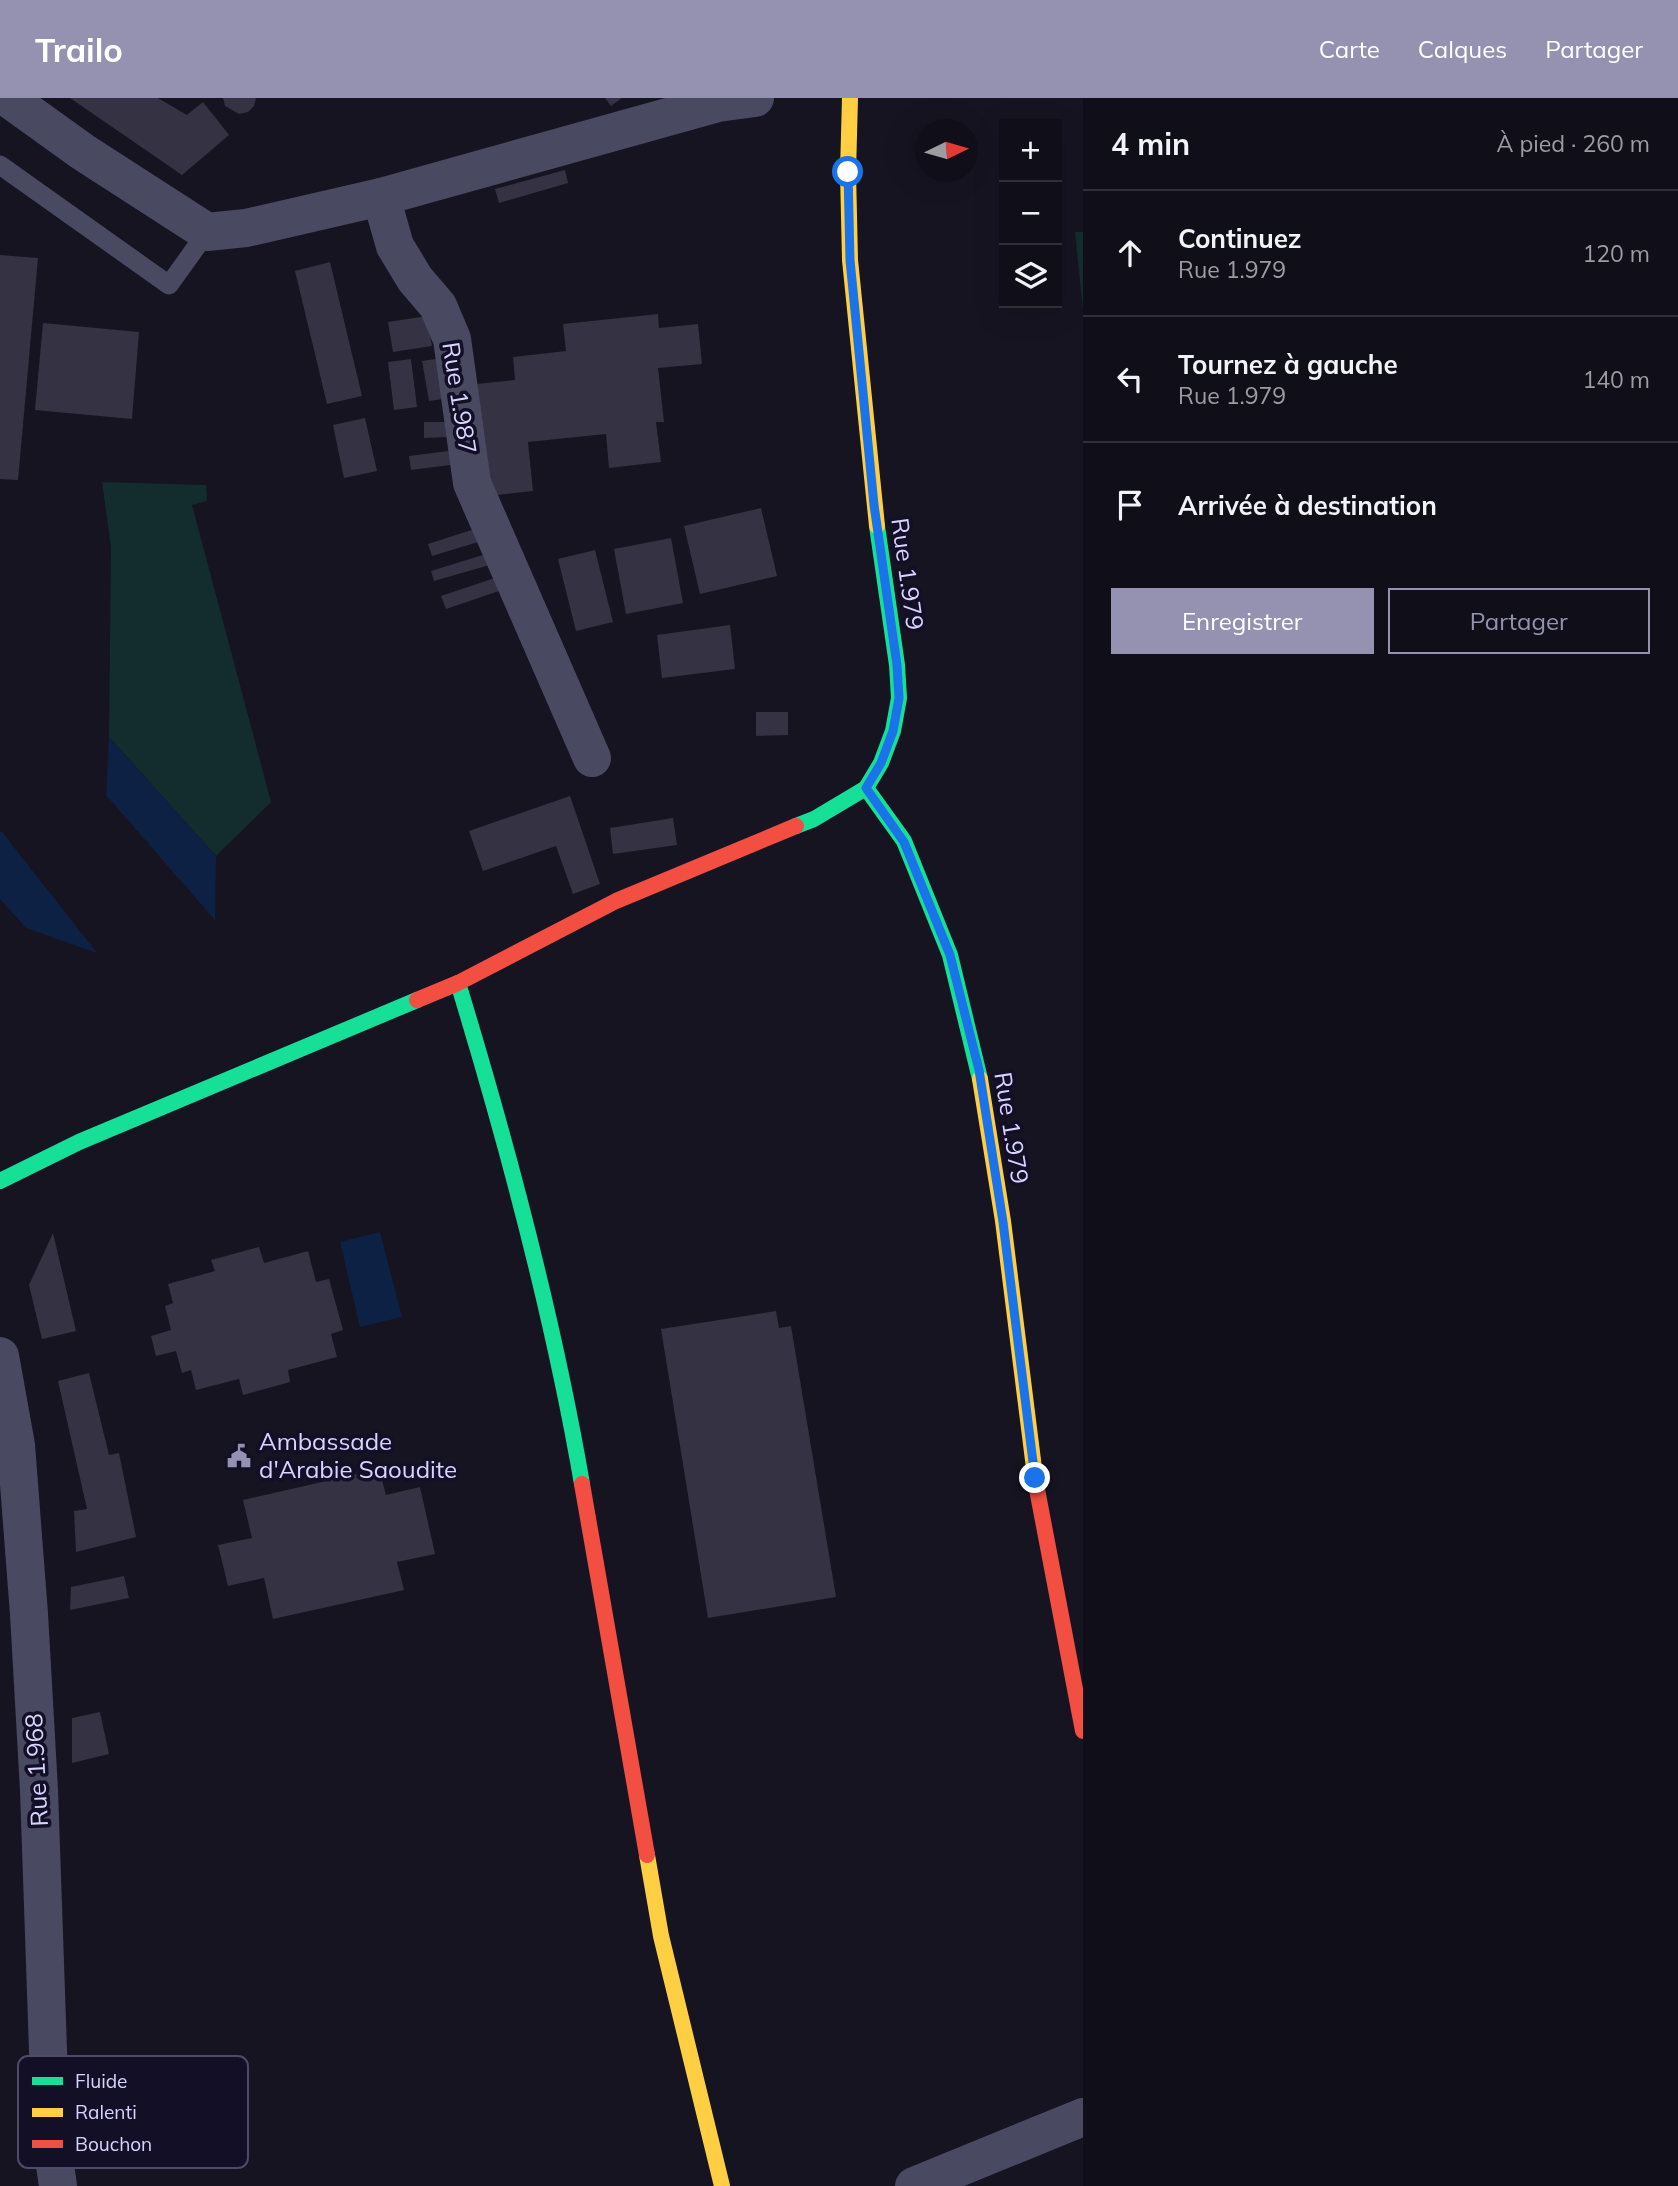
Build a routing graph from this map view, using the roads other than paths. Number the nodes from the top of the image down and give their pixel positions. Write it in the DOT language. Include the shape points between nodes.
graph roads {
  1 [pos="755,98"];
  2 [pos="850,98"];
  3 [pos="11,99"];
  4 [pos="0,165"];
  5 [pos="381,198"];
  6 [pos="206,232"];
  7 [pos="593,758"];
  8 [pos="866,788"];
  9 [pos="458,982"];
  10 [pos="0,1181"];
  11 [pos="0,1356"];
  12 [pos="1083,1731"];
  13 [pos="48,2056"];
  14 [pos="1083,2117"];
  15 [pos="55,2168"];
  16 [pos="58,2186"];
  17 [pos="722,2186"];
  18 [pos="914,2186"];
  1 -- 5 [label="street" via="718,103"];
  2 -- 8 [label="street, Rue 1.979" via="850,260 899,698 893,731"];
  3 -- 6 [label="street"];
  4 -- 6 [label="lane" via="169,285"];
  5 -- 6 [label="street" via="246,228"];
  5 -- 7 [label="street, Rue 1.987" via="395,246 438,306 452,339 472,483"];
  8 -- 9 [label="street" via="814,818 616,901"];
  8 -- 12 [label="street, Rue 1.979" via="904,842 950,955 979,1070 1035,1478"];
  9 -- 10 [label="street" via="79,1142"];
  9 -- 17 [label="street" via="525,1220 574,1436 661,1936"];
  11 -- 13 [label="street, Rue 1.968" via="16,1445 28,1601"];
  14 -- 18 [label="street"];
  15 -- 16 [label="street, Rue 1.968"];
}
